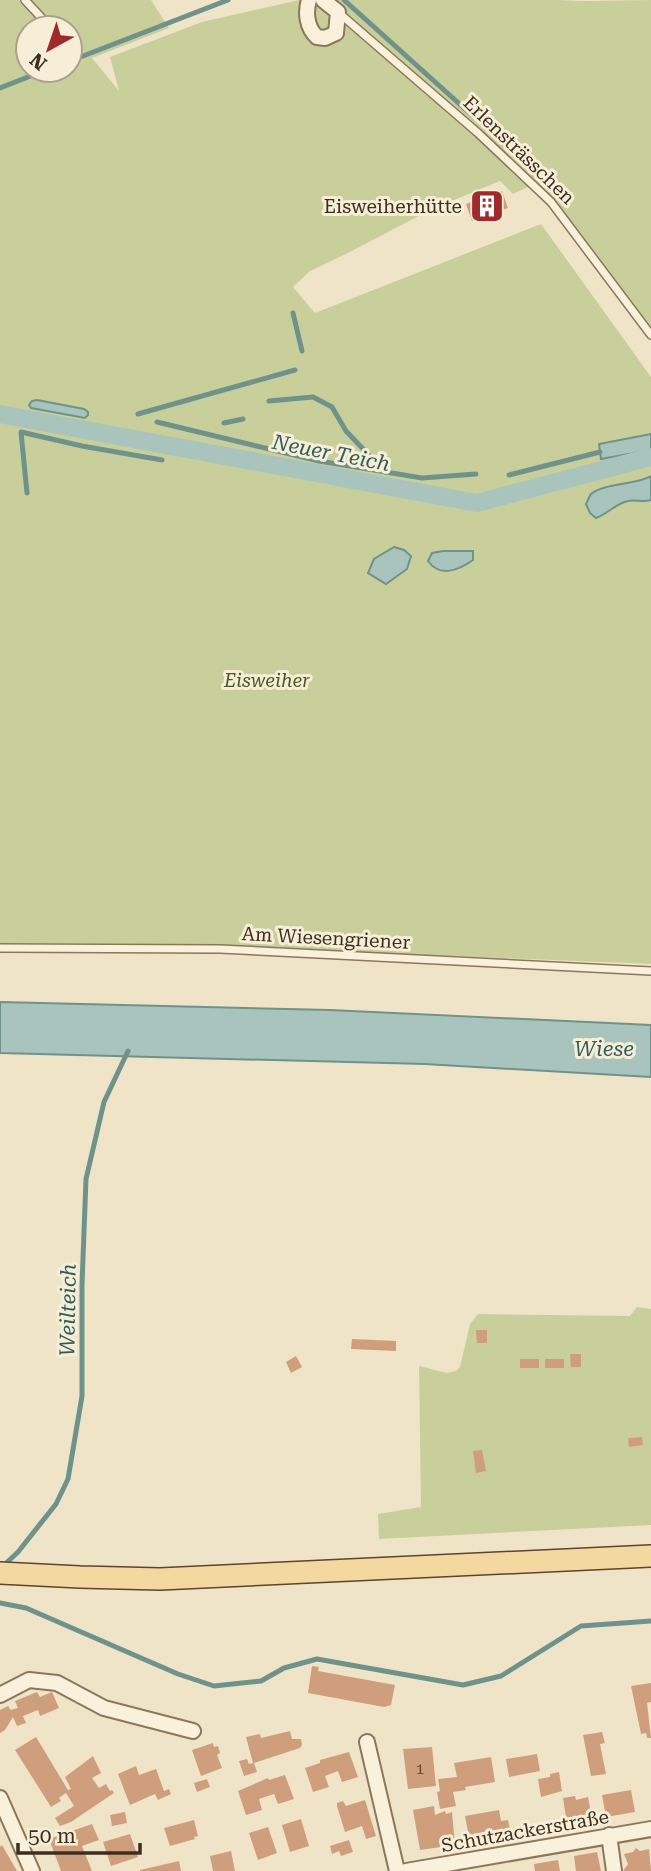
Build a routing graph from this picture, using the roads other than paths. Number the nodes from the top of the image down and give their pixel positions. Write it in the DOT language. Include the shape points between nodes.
graph roads {
  1 [pos="24,0"];
  2 [pos="309,0"];
  3 [pos="323,0"];
  4 [pos="338,12"];
  5 [pos="38,14"];
  6 [pos="651,335"];
  7 [pos="0,948"];
  8 [pos="651,971"];
  9 [pos="651,1556"];
  10 [pos="6,1573"];
  11 [pos="0,1695"];
  12 [pos="193,1731"];
  13 [pos="367,1742"];
  14 [pos="0,1798"];
  15 [pos="651,1829"];
  16 [pos="609,1835"];
  17 [pos="32,1871"];
  18 [pos="397,1871"];
  19 [pos="406,1871"];
  20 [pos="614,1871"];
  1 -- 5 [label="lane"];
  2 -- 4 [label="street" via="308,25 317,37 336,33"];
  3 -- 4 [label="street, Erlensträsschen"];
  4 -- 6 [label="lane, Erlensträsschen" via="551,202"];
  7 -- 8 [label="lane, Am Wiesengriener" via="220,949"];
  9 -- 10 [label="main road" via="187,1578"];
  11 -- 12 [label="street" via="29,1680 57,1683 104,1708"];
  13 -- 18 [label="street"];
  14 -- 17 [label="street"];
  15 -- 16 [label="street, Schutzackerstraße"];
  16 -- 19 [label="street, Schutzackerstraße"];
  16 -- 20 [label="street"];
}
